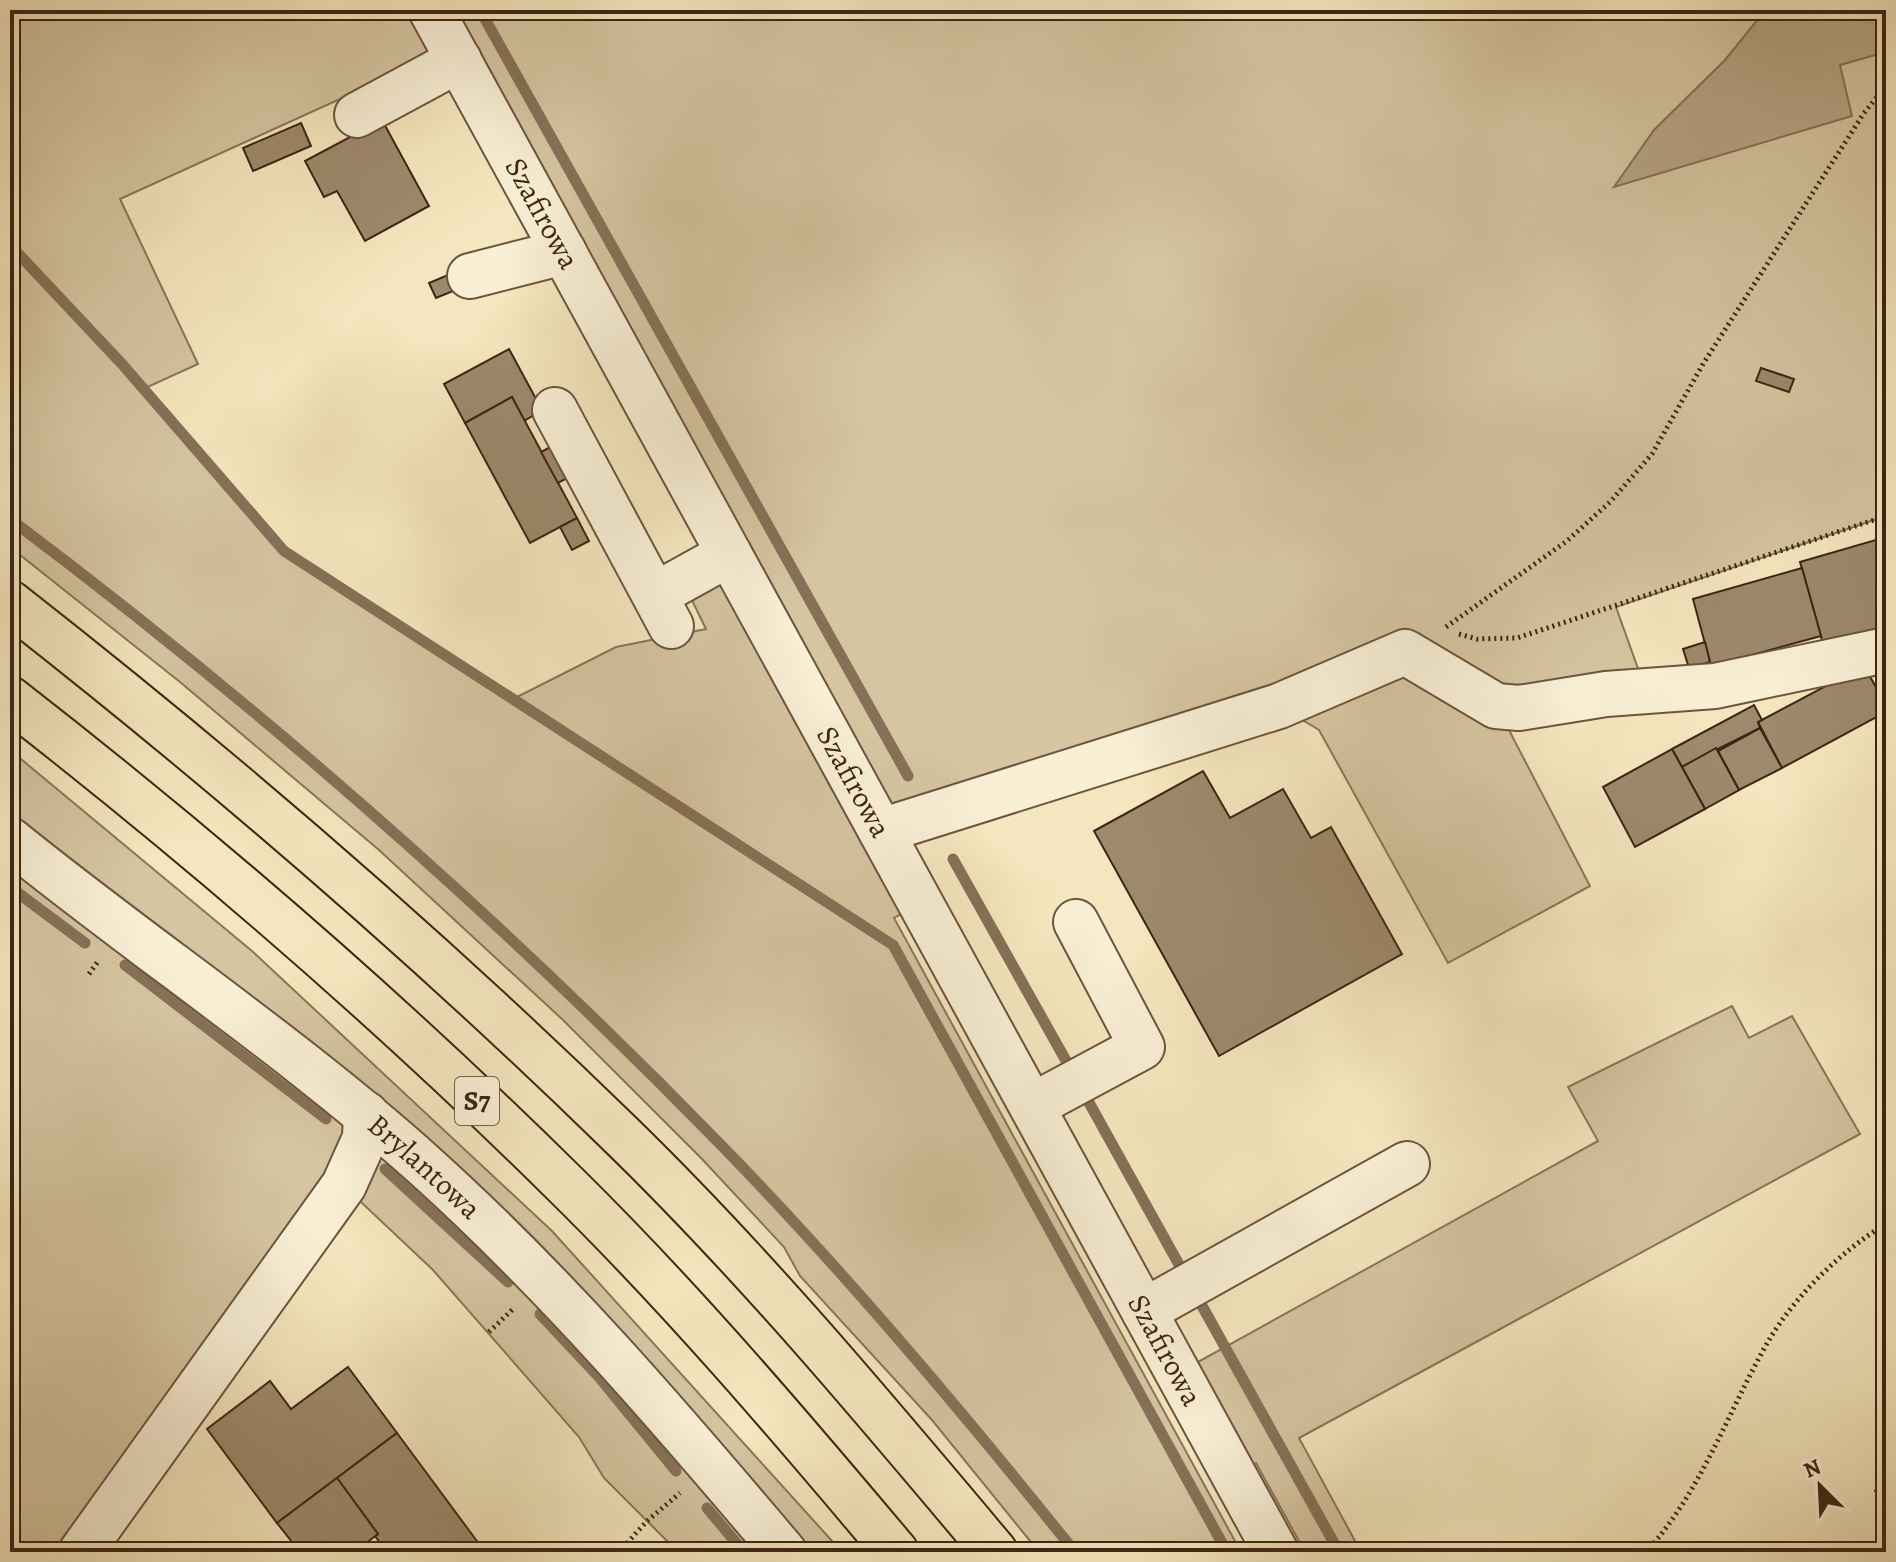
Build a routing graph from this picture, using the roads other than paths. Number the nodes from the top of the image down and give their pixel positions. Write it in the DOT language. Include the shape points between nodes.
graph roads {
  1 [pos="431,10"];
  2 [pos="459,60"];
  3 [pos="357,115"];
  4 [pos="564,252"];
  5 [pos="470,276"];
  6 [pos="555,410"];
  7 [pos="729,554"];
  8 [pos="10,603"];
  9 [pos="1886,650"];
  10 [pos="10,699"];
  11 [pos="881,831"];
  12 [pos="10,840"];
  13 [pos="1076,922"];
  14 [pos="1032,1106"];
  15 [pos="366,1114"];
  16 [pos="1407,1164"];
  17 [pos="1144,1311"];
  18 [pos="81,1552"];
  19 [pos="784,1552"];
  20 [pos="896,1552"];
  21 [pos="995,1552"];
  22 [pos="1276,1552"];
  1 -- 2 [label="street, Szafirowa"];
  2 -- 3 [label="street"];
  2 -- 4 [label="street, Szafirowa"];
  4 -- 5 [label="street"];
  4 -- 7 [label="street, Szafirowa"];
  6 -- 7 [label="street" via="663,610"];
  7 -- 11 [label="street, Szafirowa"];
  8 -- 21 [label="highway, S7" via="168,727 397,923 620,1134 833,1360"];
  9 -- 11 [label="street" via="1715,686 1606,694 1519,708 1496,706 1405,652 1279,706"];
  10 -- 20 [label="highway, S7" via="124,788 348,979 566,1185 779,1412"];
  11 -- 14 [label="street, Szafirowa"];
  12 -- 15 [label="street, Brylantowa"];
  13 -- 14 [label="street" via="1142,1047"];
  14 -- 17 [label="street, Szafirowa"];
  15 -- 18 [label="street" via="365,1138 344,1185"];
  15 -- 19 [label="street, Brylantowa" via="511,1246"];
  16 -- 17 [label="street"];
  17 -- 22 [label="street, Szafirowa"];
}
